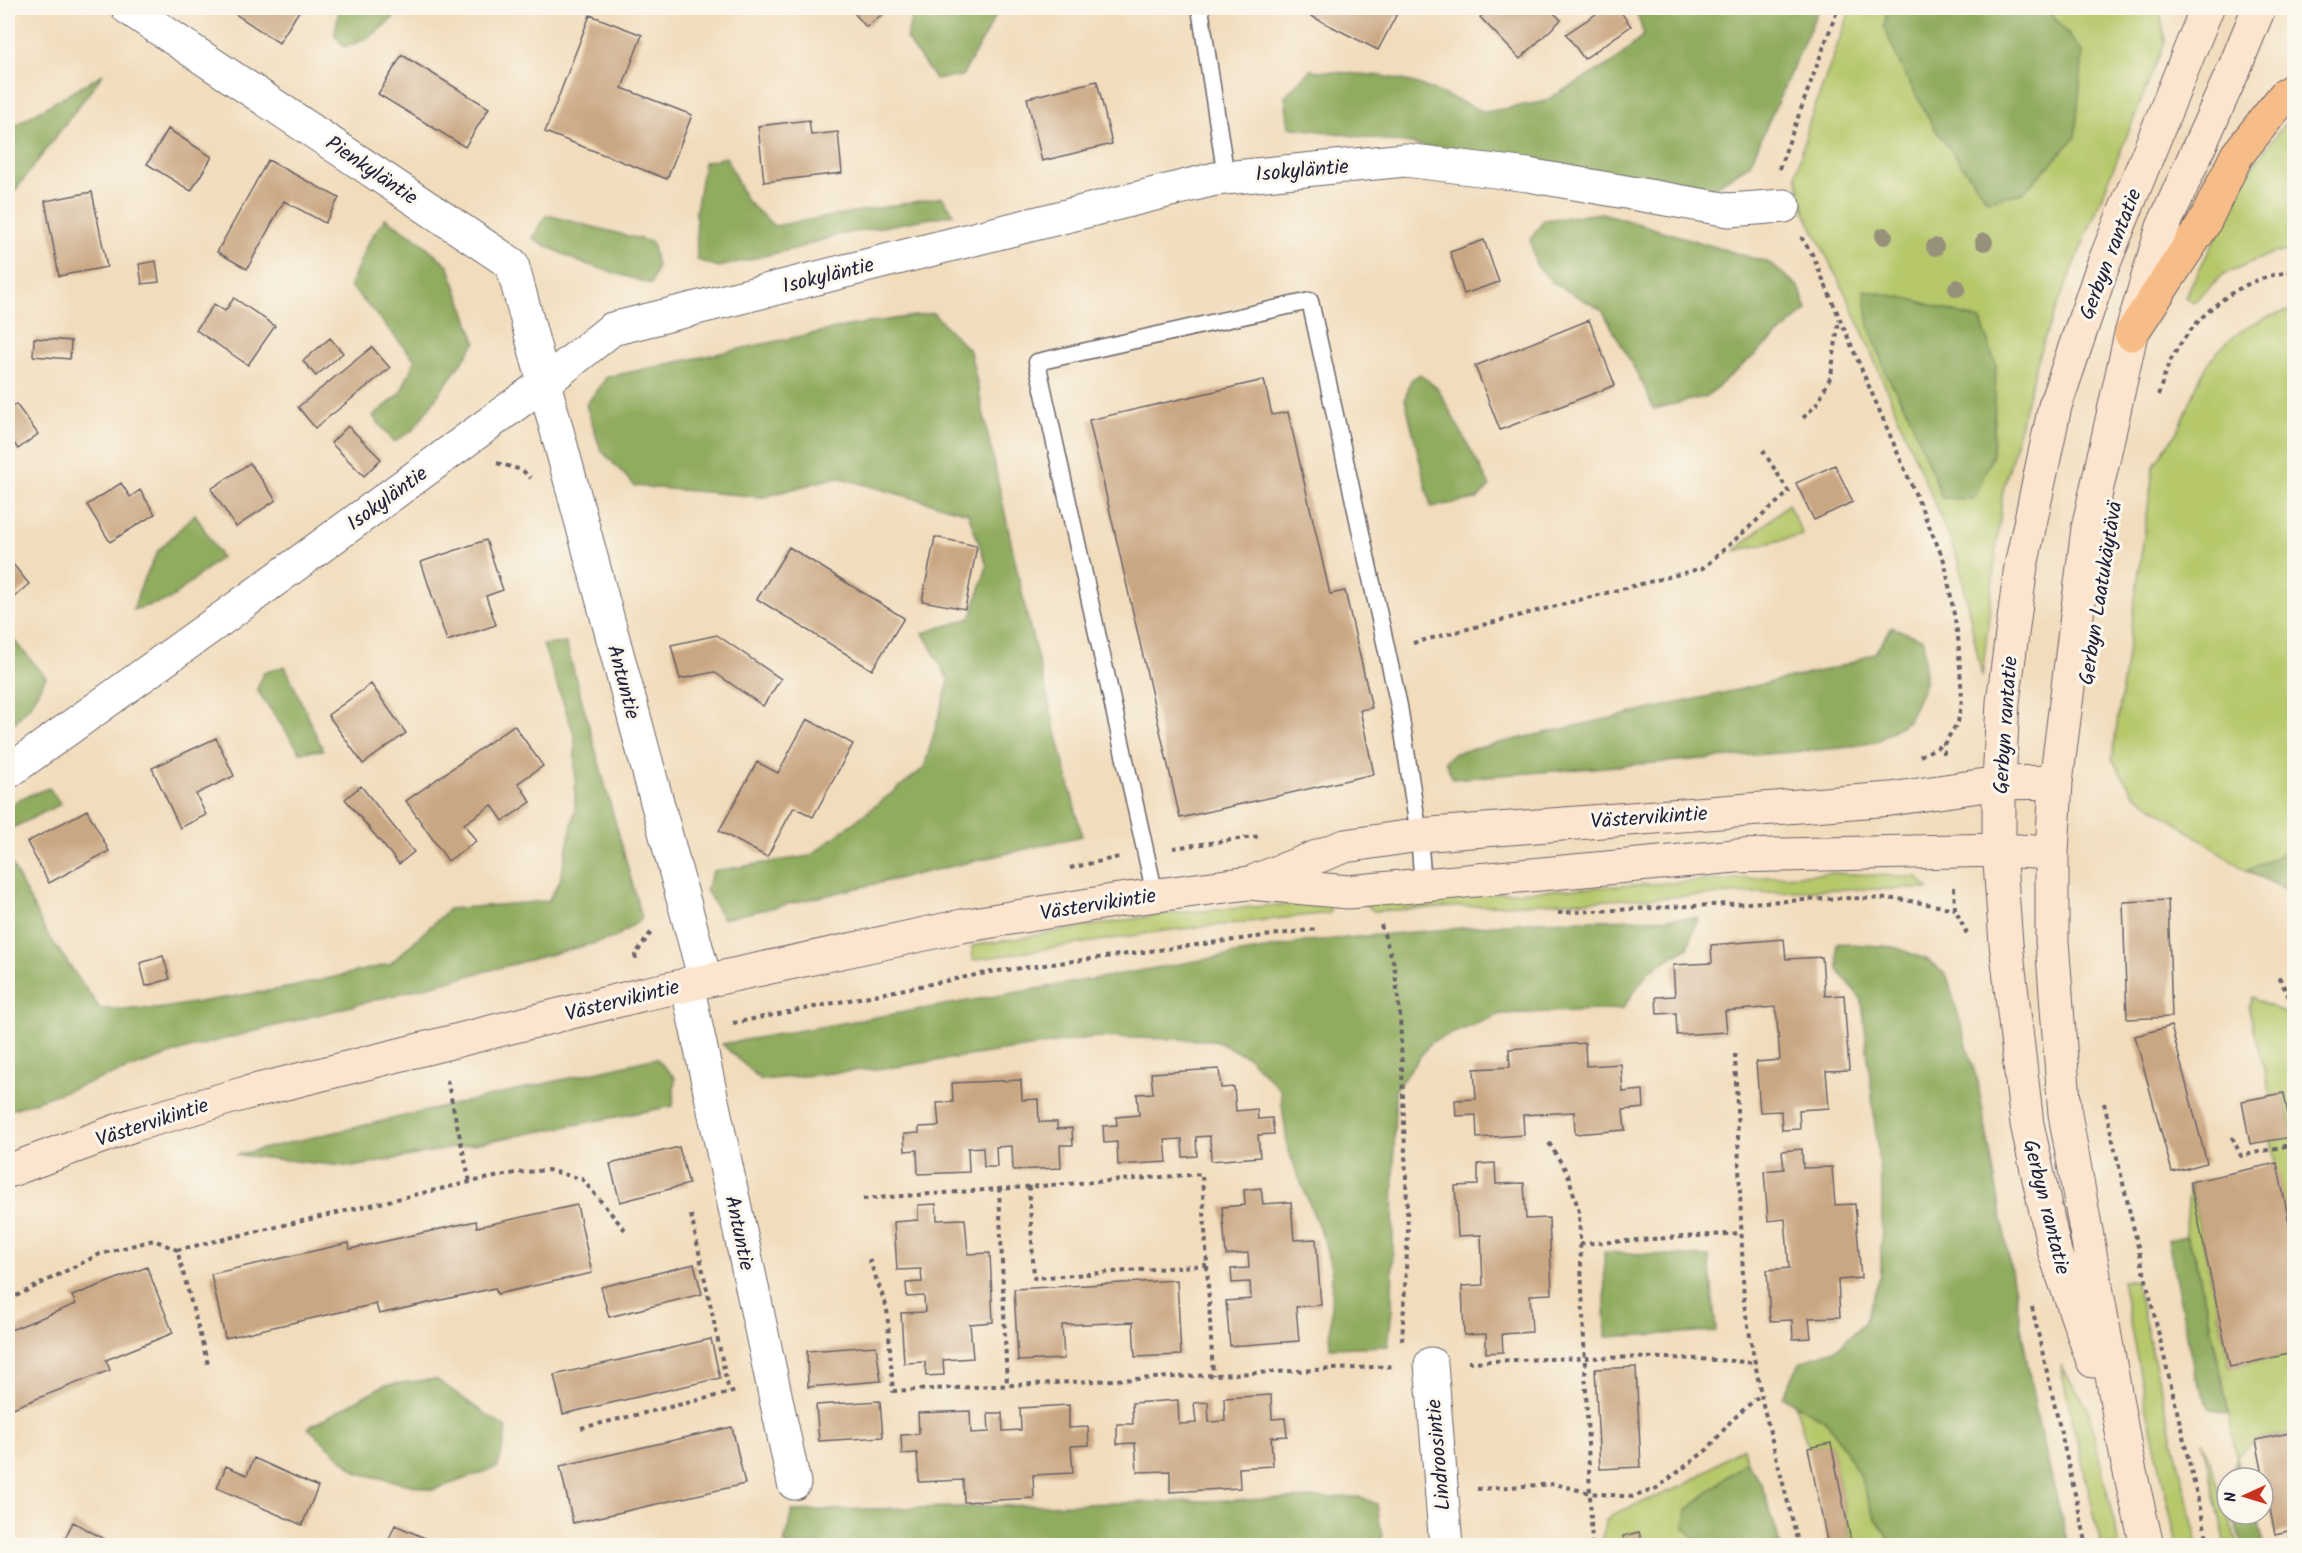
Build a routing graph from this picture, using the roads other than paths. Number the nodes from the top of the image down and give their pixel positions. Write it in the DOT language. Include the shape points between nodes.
graph roads {
  1 [pos="128,8"];
  2 [pos="1200,8"];
  3 [pos="2207,8"];
  4 [pos="2259,8"];
  5 [pos="2295,89"];
  6 [pos="1226,177"];
  7 [pos="1784,206"];
  8 [pos="2132,334"];
  9 [pos="543,384"];
  10 [pos="8,772"];
  11 [pos="2056,782"];
  12 [pos="1999,783"];
  13 [pos="1419,835"];
  14 [pos="1999,850"];
  15 [pos="2052,853"];
  16 [pos="1249,883"];
  17 [pos="1422,886"];
  18 [pos="1155,896"];
  19 [pos="696,982"];
  20 [pos="8,1171"];
  21 [pos="1416,1365"];
  22 [pos="2127,1459"];
  23 [pos="794,1483"];
  24 [pos="1446,1545"];
  25 [pos="2147,1545"];
  1 -- 9 [label="street, Pienkyläntie" via="512,264"];
  2 -- 6 [label="lane"];
  3 -- 12 [label="main road, Gerbyn rantatie" via="2102,268 2055,406 2021,566 2003,702"];
  4 -- 8 [label="main road, Gerbyn rantatie" via="2163,227"];
  5 -- 8 [label="main road" via="2285,95 2237,155 2203,225"];
  6 -- 7 [label="street, Isokyläntie" via="1405,160 1729,210"];
  6 -- 9 [label="street, Isokyläntie" via="612,328"];
  8 -- 11 [label="main road, Gerbyn rantatie" via="2088,528"];
  9 -- 10 [label="street, Isokyläntie"];
  9 -- 19 [label="street, Antuntie"];
  11 -- 12 [label="main road, Västervikintie"];
  11 -- 15 [label="main road, Gerbyn rantatie"];
  12 -- 13 [label="main road, Västervikintie" via="1891,799"];
  12 -- 14 [label="main road, Gerbyn rantatie"];
  13 -- 16 [label="main road, Västervikintie" via="1345,846"];
  13 -- 17 [label="lane"];
  13 -- 18 [label="lane" via="1399,706 1310,301 1037,362"];
  14 -- 15 [label="main road, Västervikintie"];
  14 -- 17 [label="main road, Västervikintie" via="1735,856"];
  14 -- 22 [label="main road, Gerbyn rantatie" via="2029,1135 2055,1253"];
  15 -- 22 [label="main road, Gerbyn rantatie" via="2053,962 2065,1114"];
  16 -- 17 [label="main road, Västervikintie" via="1348,892"];
  16 -- 18 [label="main road, Västervikintie"];
  18 -- 19 [label="main road, Västervikintie" via="962,926"];
  19 -- 20 [label="main road, Västervikintie" via="246,1093 133,1125"];
  19 -- 23 [label="street, Antuntie" via="697,1030"];
  21 -- 24 [label="street, Lindroosintie"];
  22 -- 25 [label="main road, Gerbyn rantatie"];
}
